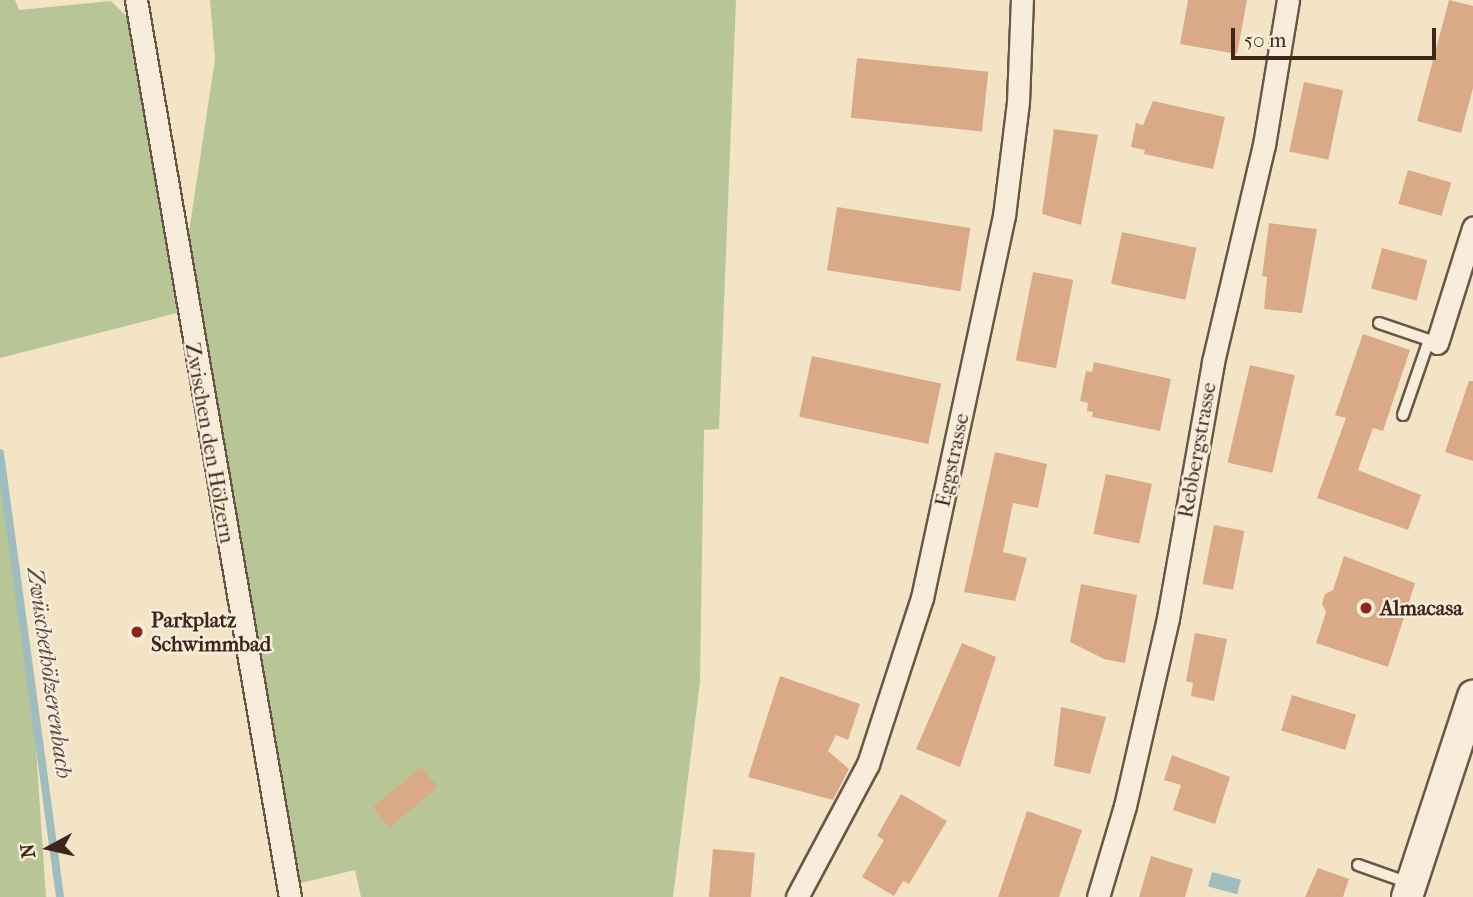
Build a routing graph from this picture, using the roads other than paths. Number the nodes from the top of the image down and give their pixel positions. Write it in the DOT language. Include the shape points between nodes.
graph roads {
  1 [pos="136,0"];
  2 [pos="1023,0"];
  3 [pos="1288,0"];
  4 [pos="1473,228"];
  5 [pos="1379,323"];
  6 [pos="1433,341"];
  7 [pos="1403,415"];
  8 [pos="1473,696"];
  9 [pos="1358,865"];
  10 [pos="1410,890"];
  11 [pos="288,891"];
  12 [pos="797,897"];
  13 [pos="1098,897"];
  1 -- 11 [label="street, Zwischen den Hölzern"];
  2 -- 12 [label="street, Eggstrasse" via="1018,102 1004,216 922,598 868,764"];
  3 -- 13 [label="street, Rebbergstrasse" via="1264,145 1213,362 1168,618 1125,806"];
  4 -- 6 [label="street"];
  5 -- 6 [label="lane"];
  6 -- 7 [label="lane"];
  8 -- 10 [label="main road"];
  9 -- 10 [label="lane"];
}
